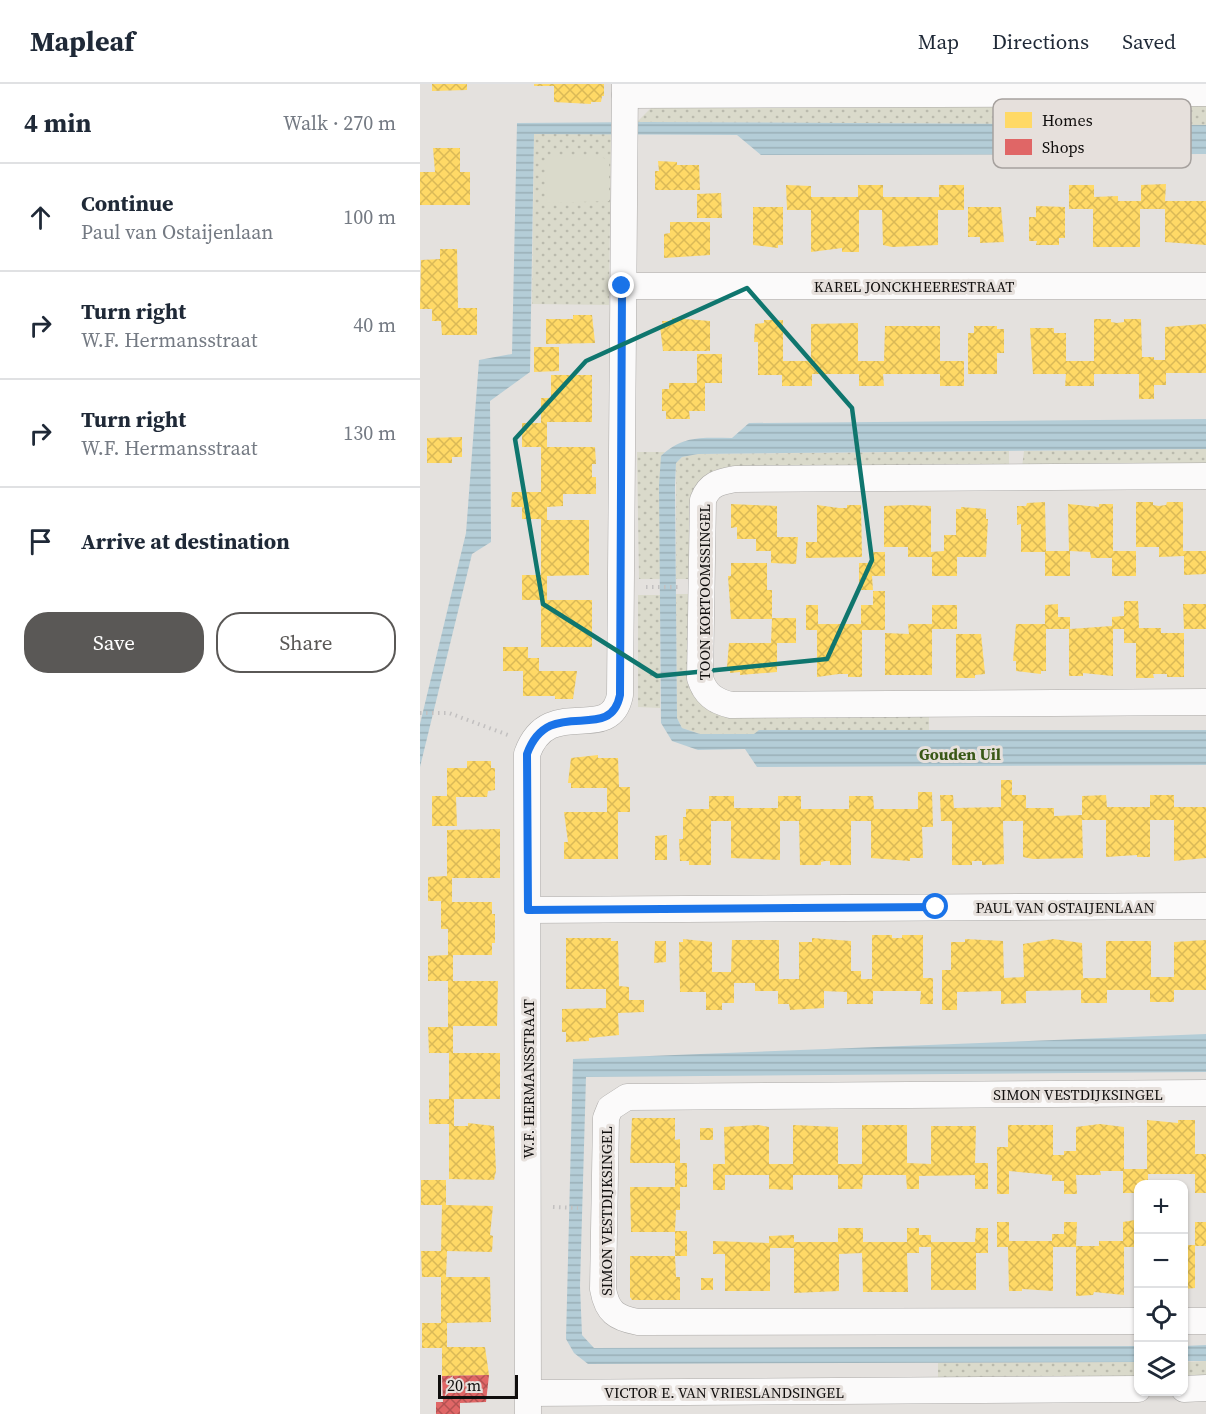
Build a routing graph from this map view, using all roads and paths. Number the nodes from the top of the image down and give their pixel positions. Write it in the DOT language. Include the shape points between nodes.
graph roads {
  1 [pos="691,89"];
  2 [pos="1206,93"];
  3 [pos="624,109"];
  4 [pos="622,286"];
  5 [pos="1206,286"];
  6 [pos="1206,476"];
  7 [pos="687,586"];
  8 [pos="641,588"];
  9 [pos="1206,702"];
  10 [pos="420,713"];
  11 [pos="531,744"];
  12 [pos="1206,906"];
  13 [pos="528,910"];
  14 [pos="1206,1093"];
  15 [pos="550,1208"];
  16 [pos="581,1208"];
  17 [pos="1134,1321"];
  18 [pos="1188,1321"];
  19 [pos="1206,1321"];
  20 [pos="1206,1388"];
  21 [pos="1134,1389"];
  22 [pos="1188,1389"];
  23 [pos="528,1403"];
  24 [pos="920,1403"];
  1 -- 2 [label="street"];
  1 -- 3 [label="street"];
  3 -- 4 [label="street"];
  4 -- 5 [label="street, KAREL JONCKHEERESTRAAT"];
  4 -- 11 [label="street" via="618,706 608,716 590,721 557,722 541,730"];
  6 -- 9 [label="street, TOON KORTOOMSSINGEL" via="735,479 714,484 703,500 700,678 709,695 731,705"];
  7 -- 8 [label="path"];
  10 -- 11 [label="path" via="449,713"];
  11 -- 13 [label="street, W.F. HERMANSSTRAAT" via="527,754"];
  12 -- 13 [label="street, PAUL VAN OSTAIJENLAAN"];
  13 -- 23 [label="street, W.F. HERMANSSTRAAT"];
  14 -- 17 [label="street, SIMON VESTDIJKSINGEL" via="627,1096 610,1108 606,1118 603,1289 609,1310 619,1317 650,1322"];
  15 -- 16 [label="path"];
  18 -- 19 [label="street"];
  20 -- 22 [label="street"];
  21 -- 24 [label="street, VICTOR E. VAN VRIESLANDSINGEL"];
  23 -- 24 [label="street, VICTOR E. VAN VRIESLANDSINGEL"];
}
